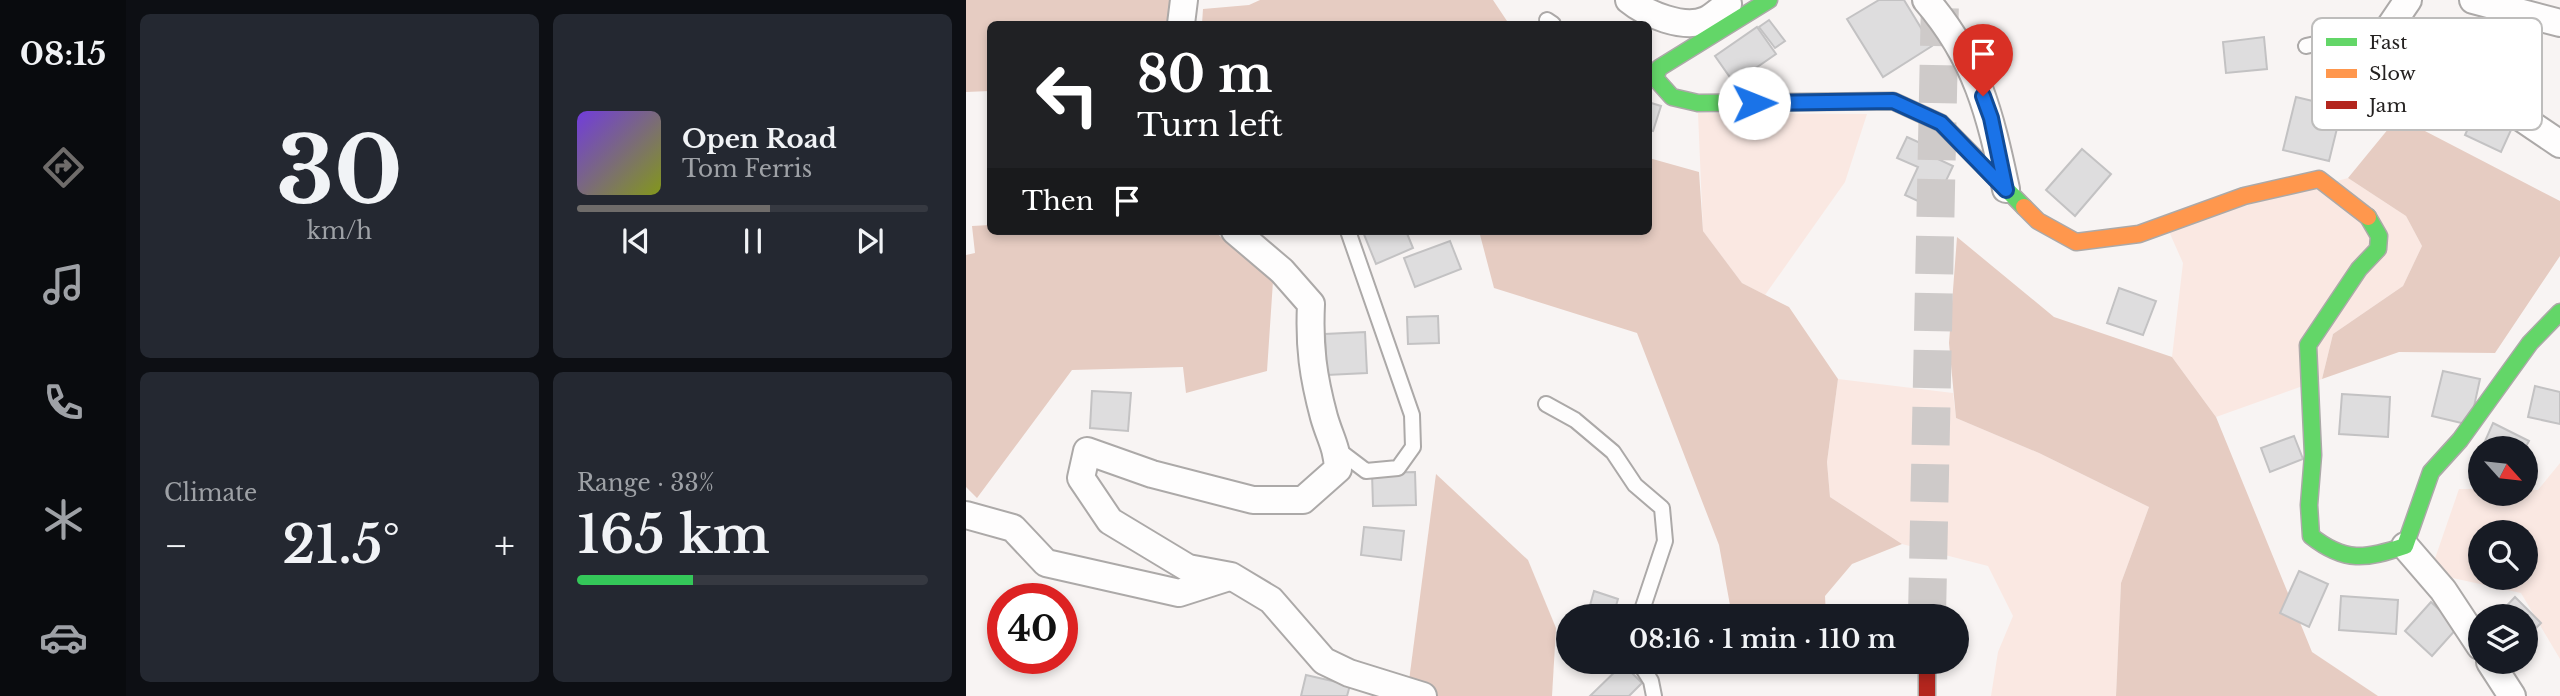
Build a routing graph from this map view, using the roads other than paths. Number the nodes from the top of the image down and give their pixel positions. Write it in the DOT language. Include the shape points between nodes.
graph roads {
  1 [pos="1184,0"];
  2 [pos="1629,0"];
  3 [pos="1734,0"];
  4 [pos="1769,0"];
  5 [pos="1927,0"];
  6 [pos="2408,0"];
  7 [pos="2473,0"];
  8 [pos="2396,18"];
  9 [pos="2541,18"];
  10 [pos="2542,18"];
  11 [pos="1181,21"];
  12 [pos="2560,23"];
  13 [pos="2312,45"];
  14 [pos="2306,46"];
  15 [pos="1654,68"];
  16 [pos="2539,130"];
  17 [pos="2560,144"];
  18 [pos="2006,190"];
  19 [pos="1240,235"];
  20 [pos="1349,235"];
  21 [pos="2560,312"];
  22 [pos="1546,404"];
  23 [pos="1337,449"];
  24 [pos="966,514"];
  25 [pos="2405,546"];
  26 [pos="1231,576"];
  27 [pos="1644,604"];
  28 [pos="2468,628"];
  29 [pos="1647,674"];
  30 [pos="1927,674"];
  31 [pos="2498,674"];
  32 [pos="1423,696"];
  33 [pos="1654,696"];
  34 [pos="1927,696"];
  35 [pos="2512,696"];
  1 -- 11 [label="street"];
  2 -- 3 [label="street" via="1645,13 1675,21 1704,21"];
  4 -- 15 [label="main road"];
  5 -- 18 [label="street" via="1966,53 1991,118"];
  6 -- 8 [label="street"];
  7 -- 9 [label="street"];
  10 -- 12 [label="street"];
  13 -- 14 [label="lane"];
  15 -- 18 [label="main road" via="1655,78 1672,97 1698,103 1893,101 1941,123"];
  16 -- 17 [label="street"];
  18 -- 25 [label="main road" via="2038,221 2076,242 2139,234 2244,196 2319,179 2366,213 2379,236 2378,248 2308,345 2311,536 2326,550 2365,560"];
  19 -- 23 [label="street" via="1282,271 1311,304 1309,351 1325,420"];
  20 -- 23 [label="lane" via="1412,415 1413,447 1398,467 1366,471"];
  21 -- 25 [label="main road" via="2530,343 2460,440 2431,472"];
  22 -- 27 [label="lane" via="1575,420 1613,452 1635,485 1662,508 1665,541"];
  23 -- 26 [label="street" via="1338,469 1303,500 1252,500 1152,474 1087,451 1081,478 1111,521 1188,568"];
  24 -- 26 [label="street" via="1013,528 1046,563 1179,593"];
  25 -- 28 [label="street"];
  26 -- 32 [label="street" via="1271,600 1324,661 1349,674"];
  29 -- 33 [label="lane"];
  30 -- 34 [label="main road"];
  31 -- 35 [label="street"];
}
